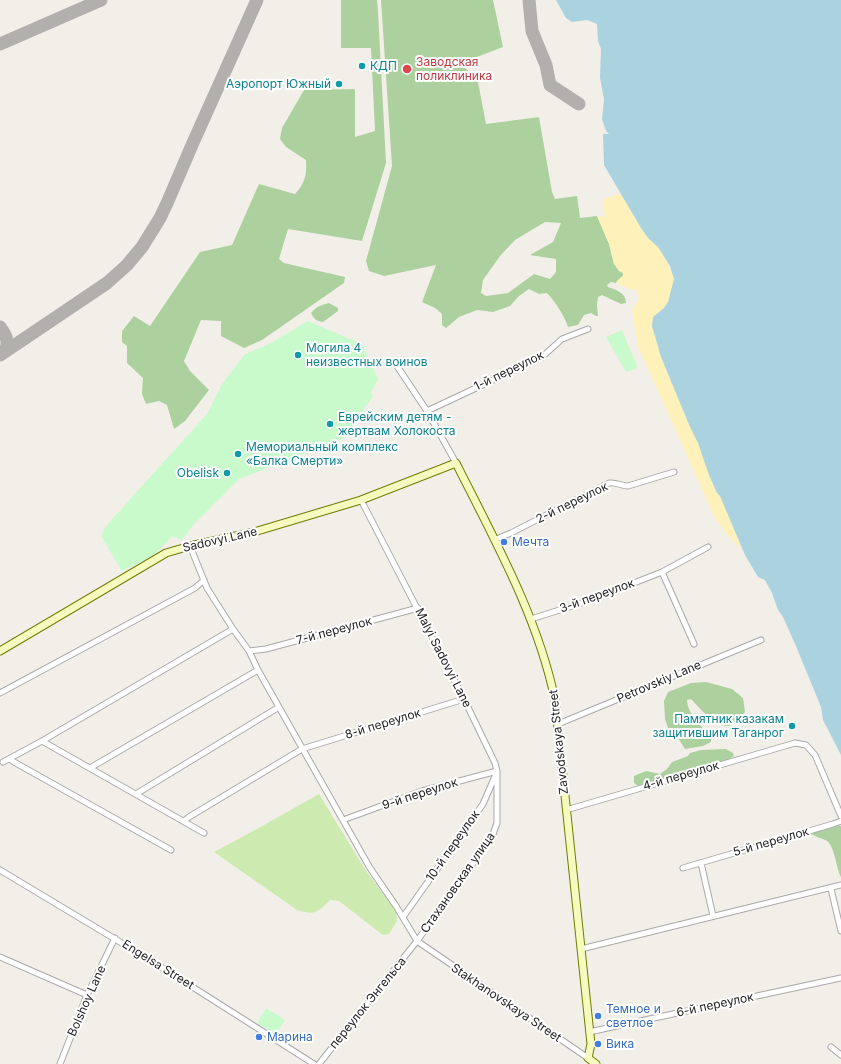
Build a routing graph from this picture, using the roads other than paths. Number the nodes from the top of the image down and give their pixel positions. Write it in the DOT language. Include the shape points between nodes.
graph roads {
  1 [pos="588,328"];
  2 [pos="397,366"];
  3 [pos="427,411"];
  4 [pos="456,464"];
  5 [pos="674,472"];
  6 [pos="361,500"];
  7 [pos="494,540"];
  8 [pos="190,546"];
  9 [pos="708,547"];
  10 [pos="662,572"];
  11 [pos="204,580"];
  12 [pos="418,608"];
  13 [pos="531,619"];
  14 [pos="233,629"];
  15 [pos="761,640"];
  16 [pos="694,644"];
  17 [pos="0,650"];
  18 [pos="249,651"];
  19 [pos="258,670"];
  20 [pos="0,693"];
  21 [pos="464,699"];
  22 [pos="280,708"];
  23 [pos="558,724"];
  24 [pos="42,741"];
  25 [pos="302,749"];
  26 [pos="10,759"];
  27 [pos="3,762"];
  28 [pos="90,768"];
  29 [pos="497,771"];
  30 [pos="136,794"];
  31 [pos="566,810"];
  32 [pos="841,816"];
  33 [pos="343,820"];
  34 [pos="841,821"];
  35 [pos="184,822"];
  36 [pos="497,823"];
  37 [pos="204,833"];
  38 [pos="171,850"];
  39 [pos="701,863"];
  40 [pos="683,868"];
  41 [pos="0,870"];
  42 [pos="841,885"];
  43 [pos="831,889"];
  44 [pos="713,916"];
  45 [pos="403,917"];
  46 [pos="841,931"];
  47 [pos="115,938"];
  48 [pos="417,941"];
  49 [pos="581,949"];
  50 [pos="0,957"];
  51 [pos="841,978"];
  52 [pos="87,995"];
  53 [pos="589,1032"];
  54 [pos="831,1047"];
  55 [pos="841,1055"];
  56 [pos="588,1058"];
  57 [pos="60,1064"];
  58 [pos="314,1064"];
  59 [pos="319,1064"];
  60 [pos="596,1064"];
  1 -- 3 [label="street, 1-й переулок" via="562,339 542,357"];
  2 -- 3 [label="street, Zavodskaya Street"];
  3 -- 4 [label="street, Zavodskaya Street"];
  4 -- 6 [label="street, Sadovyi Lane"];
  4 -- 7 [label="street, Zavodskaya Street"];
  5 -- 7 [label="street, 2-й переулок" via="628,486 609,483"];
  6 -- 8 [label="street, Sadovyi Lane" via="254,532"];
  6 -- 12 [label="street, Malyi Sadovyi Lane"];
  7 -- 13 [label="street, Zavodskaya Street"];
  8 -- 11 [label="street"];
  8 -- 17 [label="street, Sadovyi Lane" via="166,553"];
  9 -- 10 [label="street, 3-й переулок"];
  10 -- 13 [label="street, 3-й переулок" via="588,601"];
  10 -- 16 [label="street"];
  11 -- 14 [label="street"];
  11 -- 20 [label="street" via="195,588"];
  12 -- 18 [label="street, 7-й переулок" via="266,649"];
  12 -- 21 [label="street, Malyi Sadovyi Lane"];
  13 -- 23 [label="street, Zavodskaya Street" via="552,685"];
  14 -- 18 [label="street"];
  14 -- 24 [label="street"];
  15 -- 23 [label="street, Petrovskiy Lane"];
  18 -- 19 [label="street"];
  19 -- 22 [label="street"];
  19 -- 28 [label="street"];
  21 -- 25 [label="street, 8-й переулок"];
  21 -- 29 [label="street, Malyi Sadovyi Lane"];
  22 -- 25 [label="street"];
  22 -- 30 [label="street"];
  23 -- 31 [label="street, Zavodskaya Street"];
  24 -- 26 [label="street"];
  24 -- 28 [label="street"];
  25 -- 33 [label="street"];
  25 -- 35 [label="street, 8-й переулок"];
  26 -- 27 [label="street"];
  26 -- 38 [label="street"];
  28 -- 30 [label="street"];
  29 -- 33 [label="street, 9-й переулок" via="422,791"];
  29 -- 36 [label="street, Malyi Sadovyi Lane"];
  29 -- 45 [label="street, 10-й переулок" via="483,804"];
  30 -- 35 [label="street"];
  31 -- 32 [label="street, 4-й переулок" via="795,743 806,745 814,754"];
  31 -- 49 [label="street, Zavodskaya Street"];
  33 -- 45 [label="street" via="370,868"];
  34 -- 39 [label="street, 5-й переулок"];
  35 -- 37 [label="street"];
  36 -- 48 [label="street, Стахановская улица" via="492,837"];
  39 -- 40 [label="street, 5-й переулок"];
  39 -- 44 [label="street"];
  41 -- 47 [label="street, Engelsa Street"];
  42 -- 43 [label="street"];
  43 -- 44 [label="street"];
  43 -- 46 [label="street"];
  44 -- 49 [label="street"];
  45 -- 48 [label="street"];
  47 -- 52 [label="street, Bolshoy Lane"];
  47 -- 58 [label="street, Engelsa Street"];
  48 -- 56 [label="street, Stakhanovskaya Street"];
  48 -- 59 [label="street, переулок Энгельса"];
  49 -- 53 [label="street, Zavodskaya Street"];
  50 -- 52 [label="street"];
  51 -- 53 [label="street, 6-й переулок"];
  52 -- 57 [label="street, Bolshoy Lane"];
  53 -- 56 [label="street, Zavodskaya Street"];
  54 -- 55 [label="street"];
  56 -- 60 [label="street, Stakhanovskaya Street"];
}
